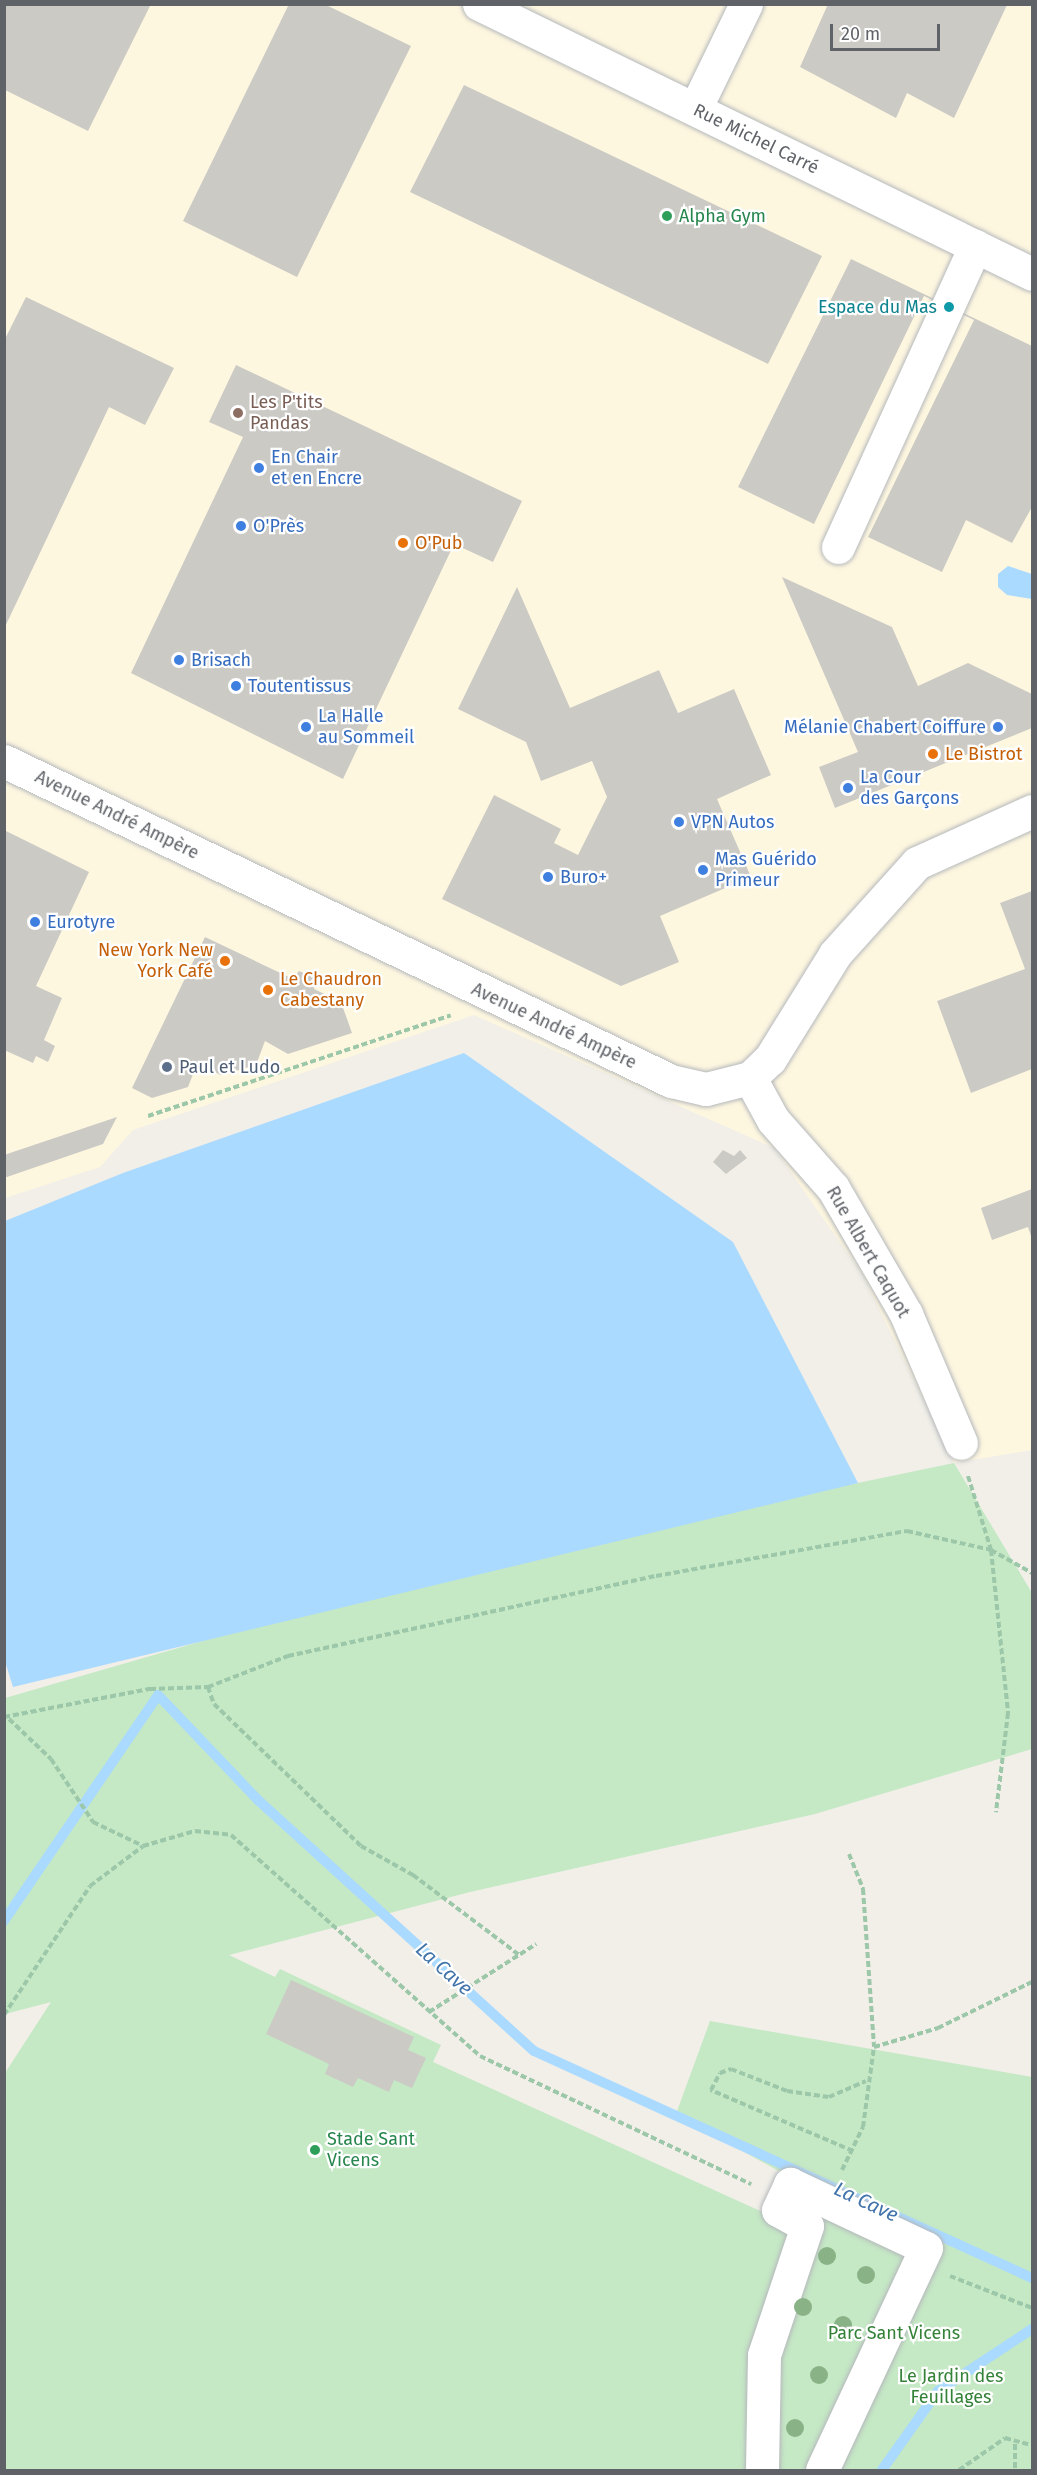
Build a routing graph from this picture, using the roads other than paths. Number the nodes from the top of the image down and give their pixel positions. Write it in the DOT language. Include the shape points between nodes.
graph roads {
  1 [pos="480,4"];
  2 [pos="746,4"];
  3 [pos="695,109"];
  4 [pos="975,246"];
  5 [pos="1032,274"];
  6 [pos="838,547"];
  7 [pos="4,761"];
  8 [pos="1032,811"];
  9 [pos="750,1078"];
  10 [pos="961,1443"];
  11 [pos="762,2470"];
  12 [pos="822,2470"];
  1 -- 3 [label="street, Rue Michel Carré"];
  2 -- 3 [label="street"];
  3 -- 4 [label="street, Rue Michel Carré"];
  4 -- 5 [label="street, Rue Michel Carré"];
  4 -- 6 [label="street"];
  7 -- 9 [label="street, Avenue André Ampère" via="670,1081 706,1089"];
  8 -- 9 [label="street" via="917,862 835,954 797,1023"];
  9 -- 10 [label="street, Rue Albert Caquot" via="773,1120 838,1197 906,1314"];
  11 -- 12 [label="street" via="764,2355 807,2226 778,2210 790,2184 926,2248"];
}
